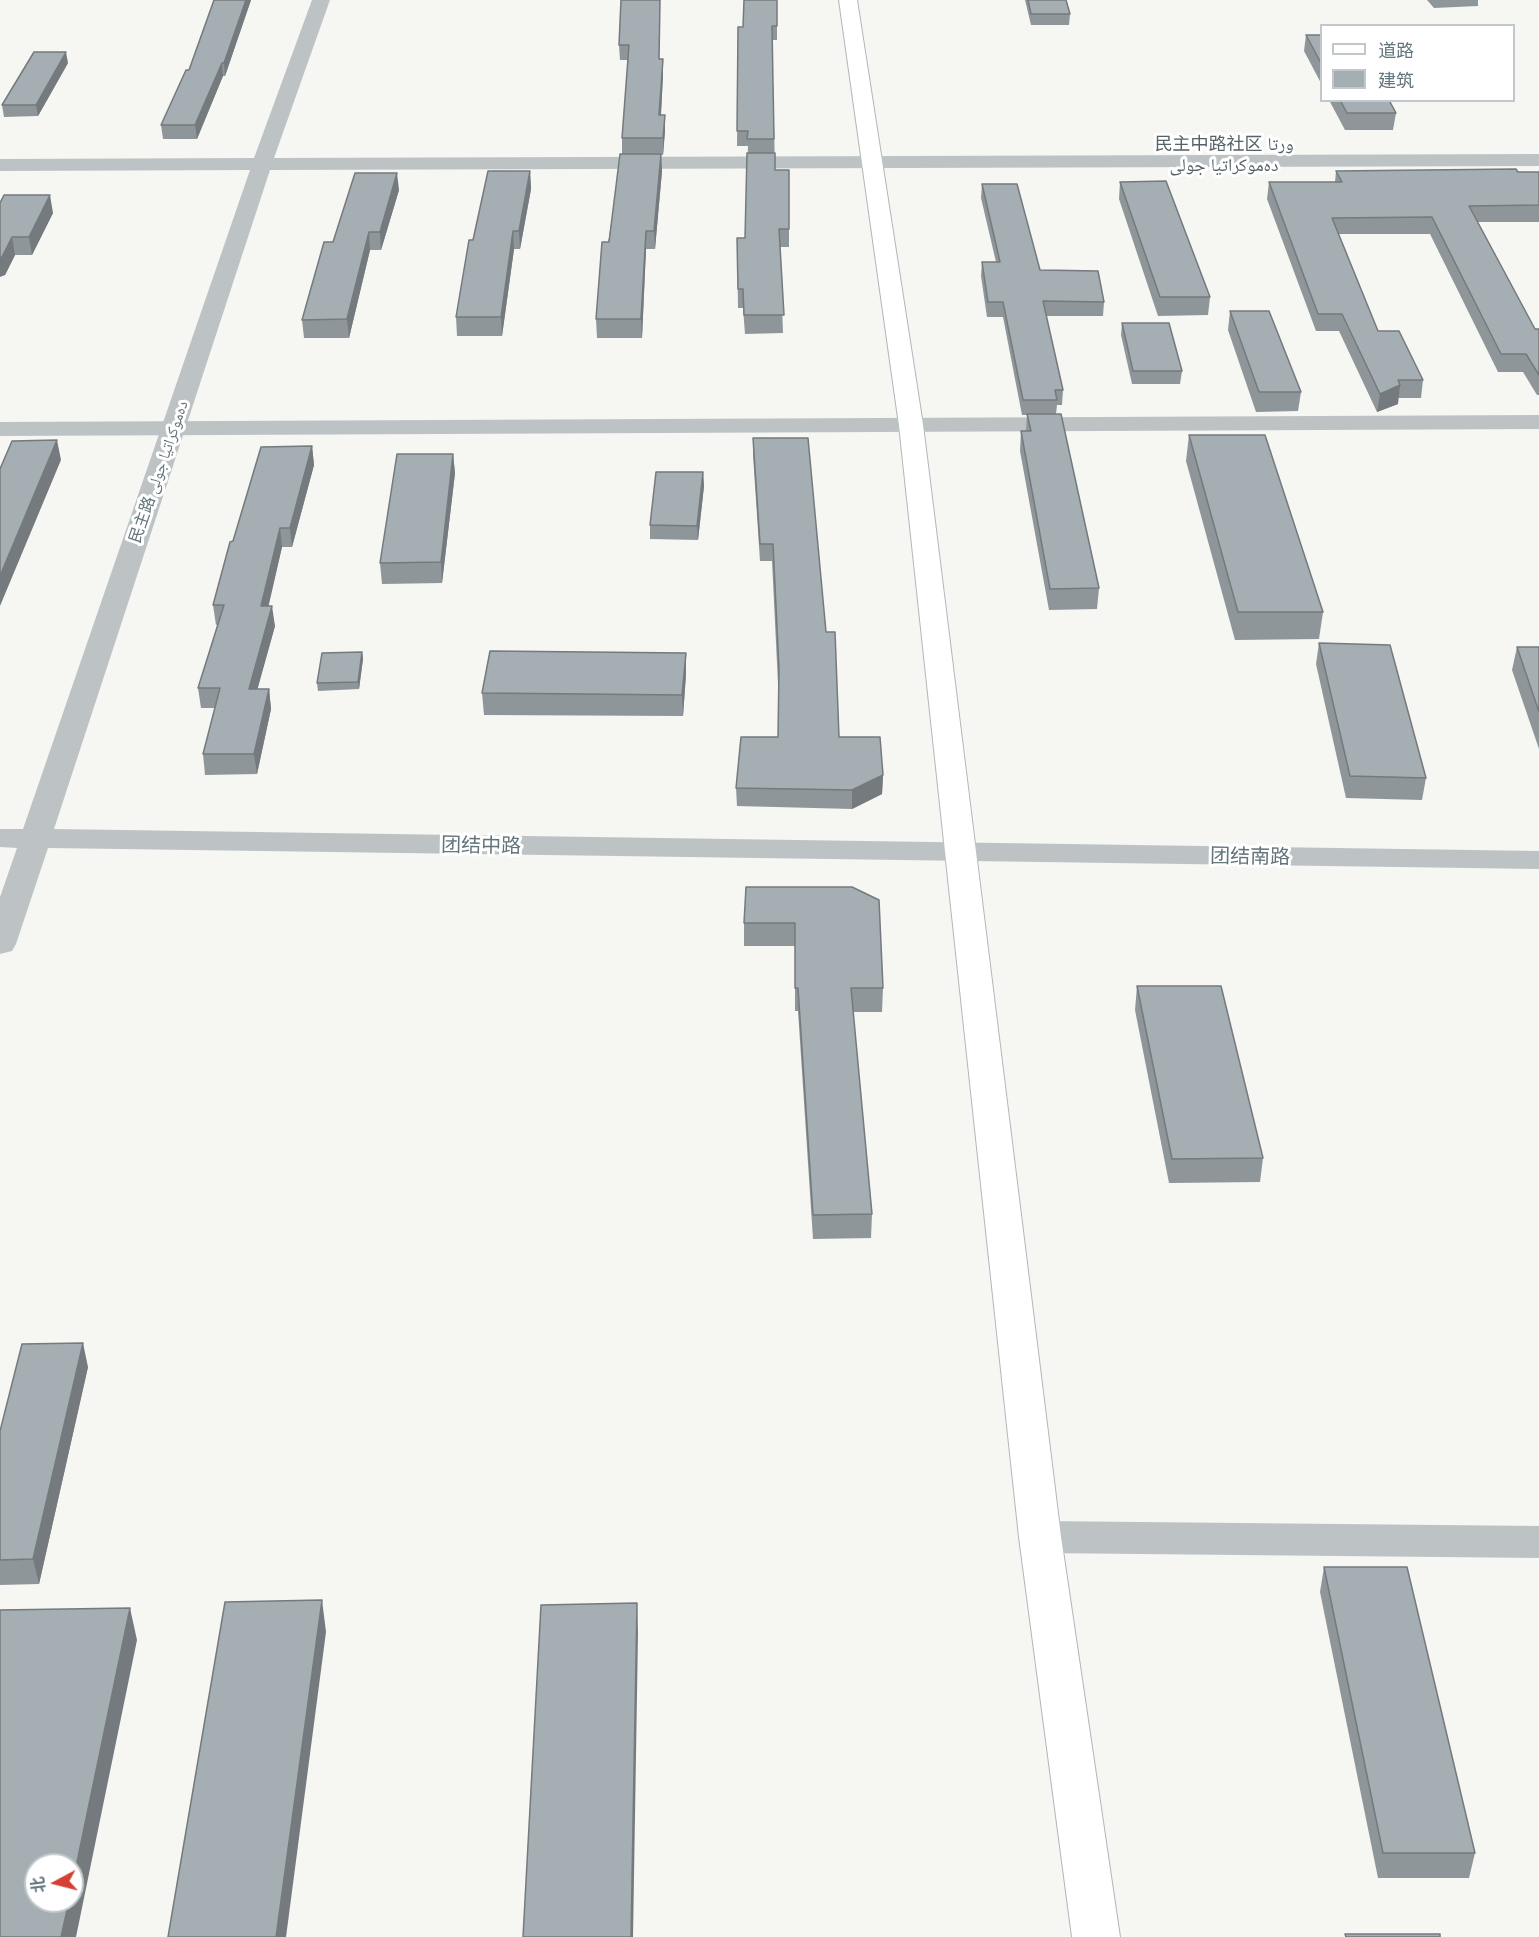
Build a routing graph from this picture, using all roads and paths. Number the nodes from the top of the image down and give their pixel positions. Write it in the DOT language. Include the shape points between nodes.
graph roads {
  1 [pos="321,0"];
  2 [pos="848,0"];
  3 [pos="1539,159"];
  4 [pos="871,162"];
  5 [pos="262,164"];
  6 [pos="0,165"];
  7 [pos="1539,422"];
  8 [pos="911,425"];
  9 [pos="174,428"];
  10 [pos="0,429"];
  11 [pos="0,838"];
  12 [pos="36,839"];
  13 [pos="961,854"];
  14 [pos="1539,860"];
  15 [pos="0,944"];
  16 [pos="1040,1537"];
  17 [pos="1539,1542"];
  18 [pos="1096,1937"];
  1 -- 5 [label="street, 民主路 دەموكراتيا جولى"];
  2 -- 4 [label="main road"];
  3 -- 4 [label="street"];
  4 -- 5 [label="street"];
  4 -- 8 [label="main road"];
  5 -- 6 [label="street"];
  5 -- 9 [label="street, 民主路 دەموكراتيا جولى"];
  7 -- 8 [label="street"];
  8 -- 9 [label="street"];
  8 -- 13 [label="main road"];
  9 -- 10 [label="street"];
  9 -- 12 [label="street, 民主路 دەموكراتيا جولى"];
  11 -- 12 [label="street, 团结中路"];
  12 -- 13 [label="street, 团结中路"];
  12 -- 15 [label="street, 民主路 دەموكراتيا جولى"];
  13 -- 14 [label="street, 团结南路"];
  13 -- 16 [label="main road"];
  16 -- 17 [label="street"];
  16 -- 18 [label="main road"];
}
